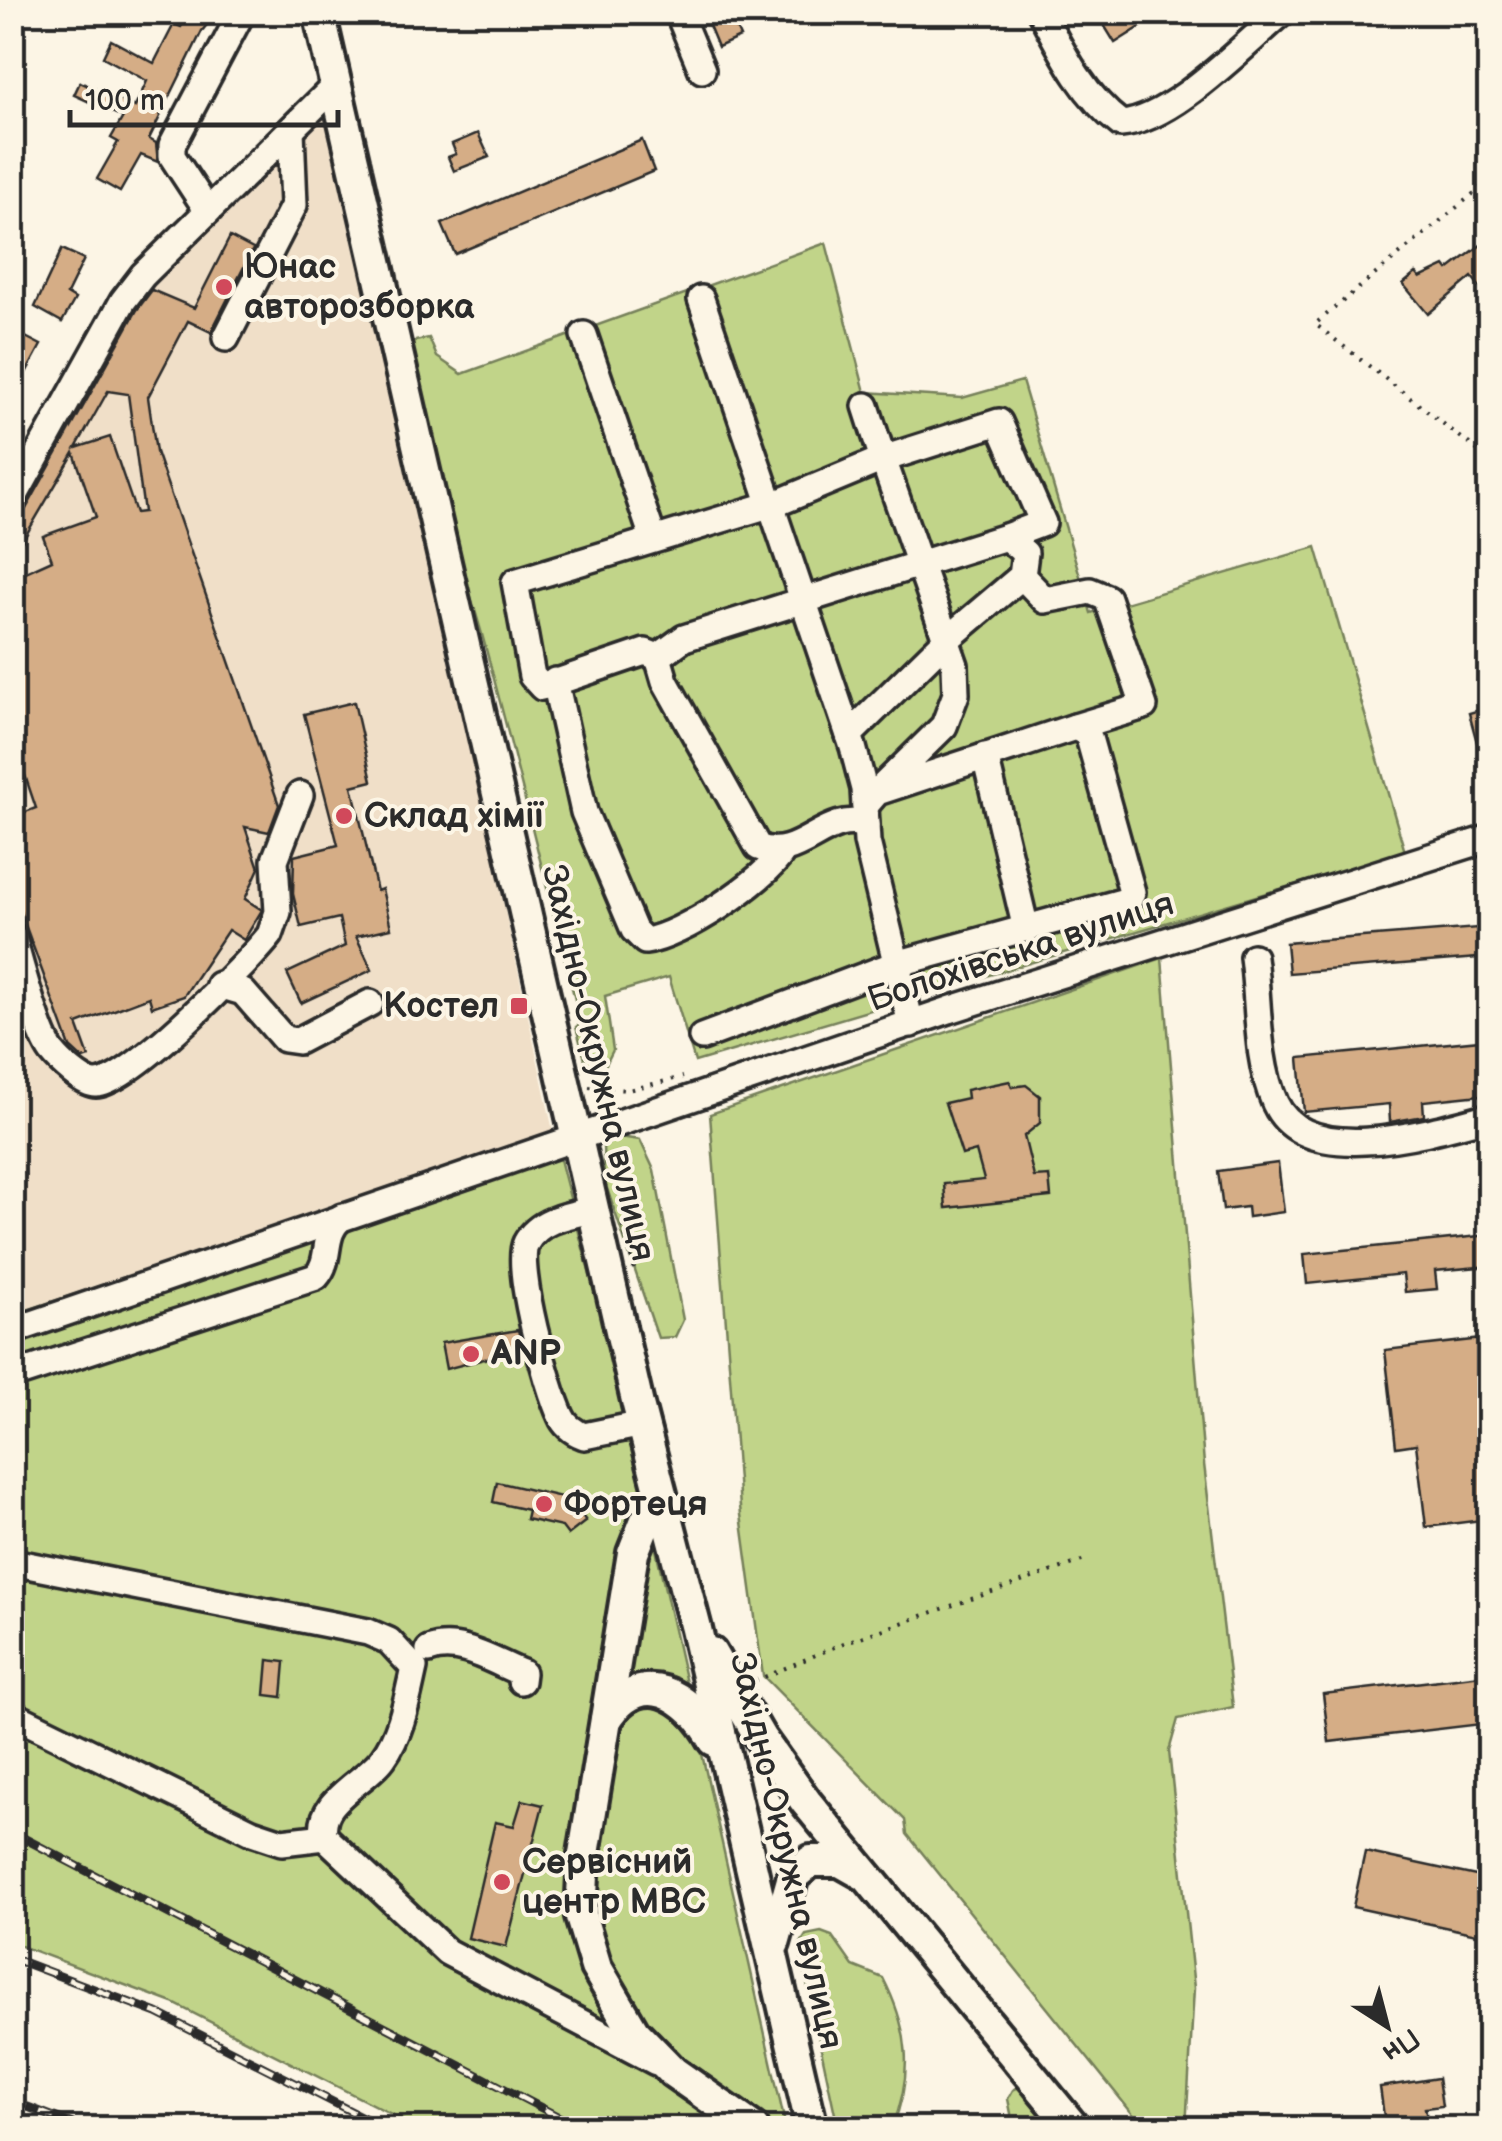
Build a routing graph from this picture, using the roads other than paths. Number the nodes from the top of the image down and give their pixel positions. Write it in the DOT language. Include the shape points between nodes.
graph roads {
  1 [pos="242,12"];
  2 [pos="319,12"];
  3 [pos="678,12"];
  4 [pos="1041,12"];
  5 [pos="1283,12"];
  6 [pos="702,70"];
  7 [pos="335,86"];
  8 [pos="291,130"];
  9 [pos="208,211"];
  10 [pos="701,299"];
  11 [pos="584,335"];
  12 [pos="226,338"];
  13 [pos="866,406"];
  14 [pos="883,459"];
  15 [pos="12,502"];
  16 [pos="770,504"];
  17 [pos="1006,537"];
  18 [pos="653,538"];
  19 [pos="917,564"];
  20 [pos="1022,576"];
  21 [pos="806,600"];
  22 [pos="944,641"];
  23 [pos="658,656"];
  24 [pos="555,681"];
  25 [pos="1075,727"];
  26 [pos="848,735"];
  27 [pos="986,756"];
  28 [pos="300,795"];
  29 [pos="869,808"];
  30 [pos="1490,838"];
  31 [pos="783,851"];
  32 [pos="1026,930"];
  33 [pos="12,936"];
  34 [pos="1254,957"];
  35 [pos="896,964"];
  36 [pos="218,986"];
  37 [pos="370,1002"];
  38 [pos="910,1024"];
  39 [pos="702,1036"];
  40 [pos="1490,1116"];
  41 [pos="577,1138"];
  42 [pos="606,1212"];
  43 [pos="316,1235"];
  44 [pos="12,1331"];
  45 [pos="12,1376"];
  46 [pos="643,1424"];
  47 [pos="667,1514"];
  48 [pos="12,1562"];
  49 [pos="696,1629"];
  50 [pos="429,1650"];
  51 [pos="521,1682"];
  52 [pos="12,1714"];
  53 [pos="606,1720"];
  54 [pos="727,1769"];
  55 [pos="318,1831"];
  56 [pos="888,1900"];
  57 [pos="772,1956"];
  58 [pos="604,1983"];
  59 [pos="576,2018"];
  60 [pos="674,2072"];
  61 [pos="753,2128"];
  62 [pos="812,2128"];
  63 [pos="1074,2128"];
  1 -- 9 [label="street" via="172,145 172,156"];
  2 -- 7 [label="main road, Західно-Окружна вулиця"];
  3 -- 6 [label="street"];
  4 -- 5 [label="street" via="1079,79 1121,124 1139,123 1188,92"];
  7 -- 8 [label="street"];
  7 -- 41 [label="main road, Західно-Окружна вулиця"];
  8 -- 9 [label="street"];
  8 -- 12 [label="street" via="294,204"];
  9 -- 15 [label="street" via="124,300"];
  10 -- 16 [label="street"];
  11 -- 18 [label="street"];
  13 -- 14 [label="street"];
  14 -- 16 [label="street"];
  14 -- 17 [label="street" via="999,422 1043,523"];
  14 -- 19 [label="street"];
  16 -- 18 [label="street"];
  16 -- 21 [label="street"];
  17 -- 19 [label="street"];
  17 -- 20 [label="street" via="1024,553"];
  18 -- 24 [label="street" via="515,582 532,676 542,688"];
  19 -- 21 [label="street"];
  19 -- 22 [label="street"];
  20 -- 22 [label="street"];
  20 -- 25 [label="street" via="1045,600 1090,590 1107,598 1144,706"];
  21 -- 23 [label="street" via="684,638"];
  21 -- 26 [label="street"];
  22 -- 26 [label="street"];
  22 -- 29 [label="street" via="955,665 952,712"];
  23 -- 24 [label="street" via="645,652"];
  23 -- 31 [label="street" via="742,823 758,847"];
  24 -- 31 [label="street" via="584,812 634,930 645,941 740,891 772,870"];
  25 -- 27 [label="street"];
  25 -- 32 [label="street" via="1088,734 1132,892 1129,900"];
  26 -- 29 [label="street"];
  27 -- 29 [label="street"];
  27 -- 32 [label="street"];
  28 -- 36 [label="street" via="275,860 278,912 270,935"];
  29 -- 31 [label="street"];
  29 -- 35 [label="street"];
  30 -- 38 [label="street, Болохівська вулиця"];
  32 -- 35 [label="street"];
  33 -- 36 [label="street" via="51,1052 95,1084 123,1076"];
  34 -- 40 [label="street" via="1268,1083 1296,1131 1338,1140 1411,1136"];
  35 -- 38 [label="street"];
  35 -- 39 [label="street"];
  36 -- 37 [label="street" via="243,992 284,1039 298,1041"];
  38 -- 41 [label="street, Болохівська вулиця"];
  41 -- 42 [label="main road, Західно-Окружна вулиця"];
  41 -- 43 [label="street, Болохівська вулиця" via="342,1217"];
  42 -- 46 [label="main road, Західно-Окружна вулиця"];
  42 -- 46 [label="street" via="563,1216 534,1233 524,1246 526,1287 562,1418 584,1436"];
  43 -- 44 [label="street, Болохівська вулиця"];
  43 -- 45 [label="street" via="325,1264 311,1280"];
  46 -- 47 [label="main road, Західно-Окружна вулиця"];
  47 -- 49 [label="main road, Західно-Окружна вулиця"];
  47 -- 53 [label="main road" via="646,1520 637,1540"];
  48 -- 55 [label="street" via="389,1641 414,1668 398,1732 382,1759 333,1804"];
  49 -- 54 [label="main road, Західно-Окружна вулиця"];
  49 -- 56 [label="main road" via="806,1802"];
  50 -- 51 [label="street" via="444,1644 474,1654 522,1673"];
  52 -- 55 [label="street" via="252,1832 282,1842"];
  53 -- 54 [label="main road" via="639,1692 671,1693 698,1714"];
  53 -- 58 [label="main road" via="580,1886 586,1942"];
  54 -- 57 [label="main road, Західно-Окружна вулиця"];
  55 -- 59 [label="street" via="447,1952"];
  56 -- 57 [label="main road" via="858,1869 811,1861 793,1876"];
  56 -- 63 [label="main road"];
  57 -- 62 [label="main road, Західно-Окружна вулиця"];
  58 -- 59 [label="street" via="601,2005"];
  58 -- 60 [label="main road" via="634,2032"];
  59 -- 60 [label="street"];
  60 -- 61 [label="main road"];
}
